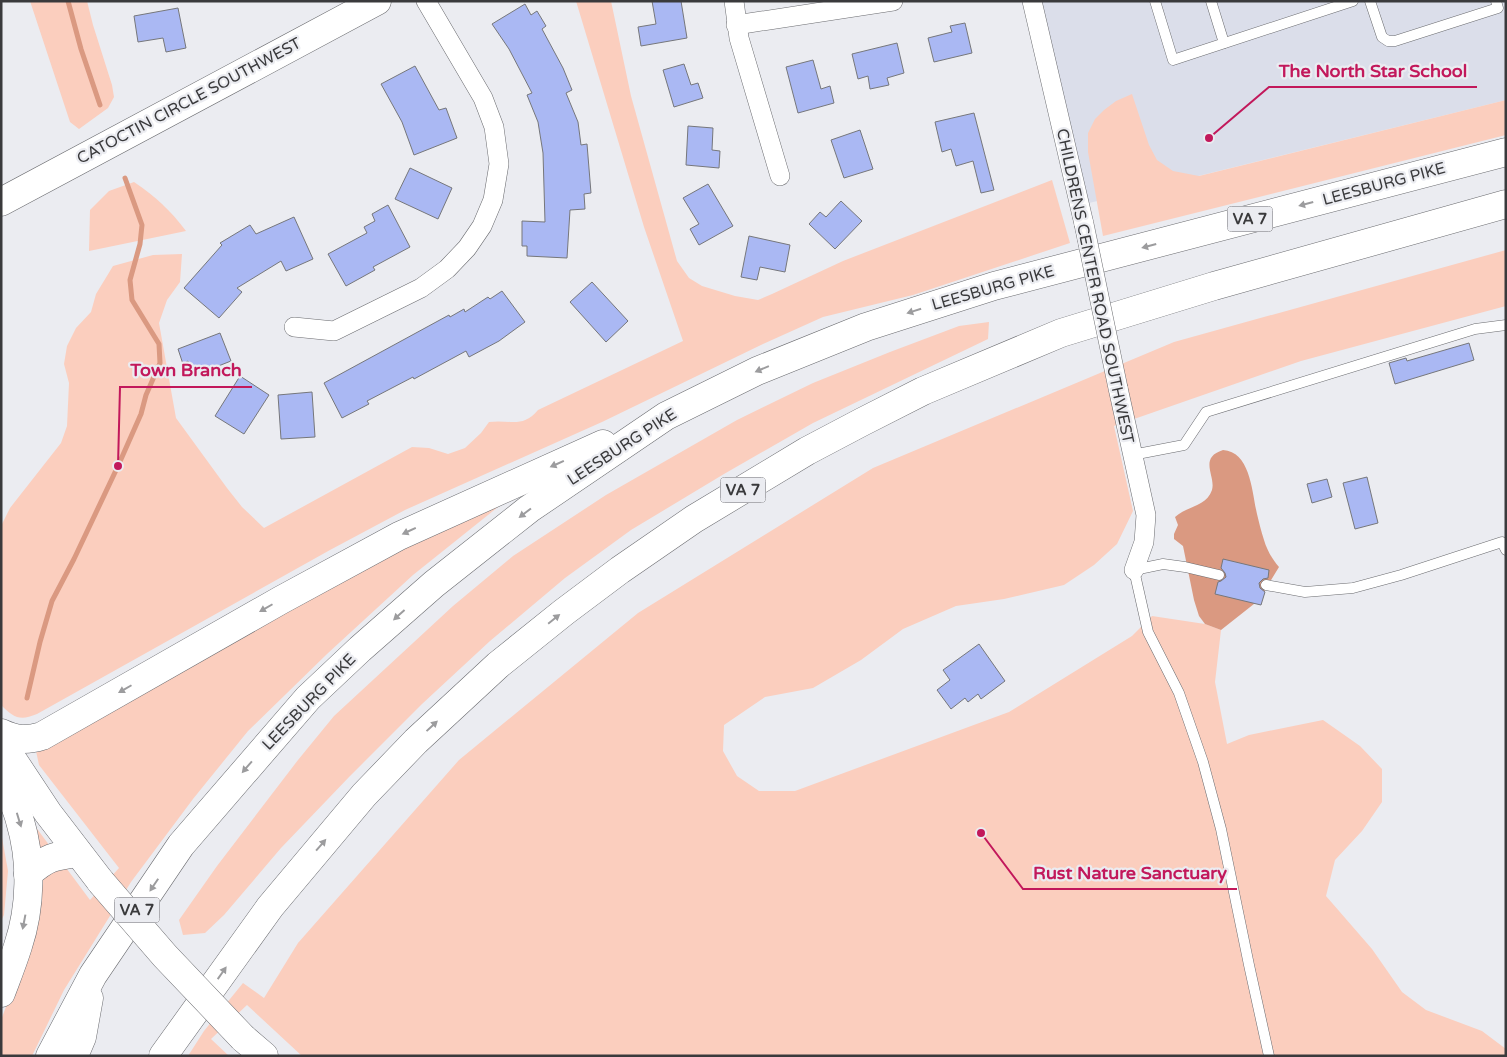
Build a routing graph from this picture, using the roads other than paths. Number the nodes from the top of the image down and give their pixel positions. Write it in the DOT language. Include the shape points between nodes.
graph roads {
  1 [pos="377,1"];
  2 [pos="426,1"];
  3 [pos="734,1"];
  4 [pos="893,1"];
  5 [pos="1032,1"];
  6 [pos="1155,1"];
  7 [pos="1211,1"];
  8 [pos="1353,1"];
  9 [pos="1370,1"];
  10 [pos="1496,1"];
  11 [pos="736,25"];
  12 [pos="1224,42"];
  13 [pos="1506,152"];
  14 [pos="780,176"];
  15 [pos="1,202"];
  16 [pos="1506,204"];
  17 [pos="1506,325"];
  18 [pos="294,327"];
  19 [pos="666,416"];
  20 [pos="1132,455"];
  21 [pos="1504,544"];
  22 [pos="1134,570"];
  23 [pos="1219,575"];
  24 [pos="1269,585"];
  25 [pos="1,733"];
  26 [pos="1,742"];
  27 [pos="1,775"];
  28 [pos="78,853"];
  29 [pos="28,874"];
  30 [pos="93,975"];
  31 [pos="1,993"];
  32 [pos="50,1056"];
  33 [pos="74,1056"];
  34 [pos="163,1056"];
  35 [pos="264,1056"];
  36 [pos="1270,1056"];
  1 -- 15 [label="main road, CATOCTIN CIRCLE SOUTHWEST"];
  2 -- 18 [label="street" via="483,98 494,127 499,164 493,200 482,226 467,248 448,269 421,288 334,331"];
  3 -- 11 [label="street"];
  4 -- 11 [label="street"];
  5 -- 20 [label="street, CHILDRENS CENTER ROAD SOUTHWEST, bridge" via="1084,224"];
  6 -- 12 [label="lane" via="1173,60"];
  7 -- 12 [label="lane"];
  8 -- 12 [label="lane"];
  9 -- 10 [label="lane" via="1382,37 1388,41 1498,8"];
  11 -- 14 [label="street"];
  13 -- 19 [label="main road, LEESBURG PIKE / VA 7, one-way" via="994,286 866,327 757,371"];
  34 -- 16 [label="main road, VA 7, one-way" via="270,906 364,795 416,741 498,665 564,612 694,520 862,422 923,391 1061,333 1214,286"];
  17 -- 20 [label="lane" via="1475,329 1206,412 1184,445"];
  19 -- 25 [label="main road, one-way" via="398,536 42,736 29,740"];
  19 -- 30 [label="main road, LEESBURG PIKE / VA 7, one-way" via="529,509 434,584 308,698 181,845"];
  20 -- 22 [label="street, CHILDRENS CENTER ROAD SOUTHWEST" via="1146,515 1144,542"];
  21 -- 24 [label="lane" via="1353,588 1305,592"];
  22 -- 23 [label="lane" via="1163,564"];
  22 -- 36 [label="lane" via="1148,632 1179,693 1216,810"];
  26 -- 28 [label="main road"];
  27 -- 29 [label="main road, one-way" via="21,822"];
  28 -- 29 [label="main road" via="52,857"];
  28 -- 35 [label="main road, bridge" via="165,956"];
  29 -- 31 [label="main road, one-way" via="19,945"];
  30 -- 32 [label="main road, LEESBURG PIKE / VA 7"];
  30 -- 33 [label="main road" via="82,1037"];
}
